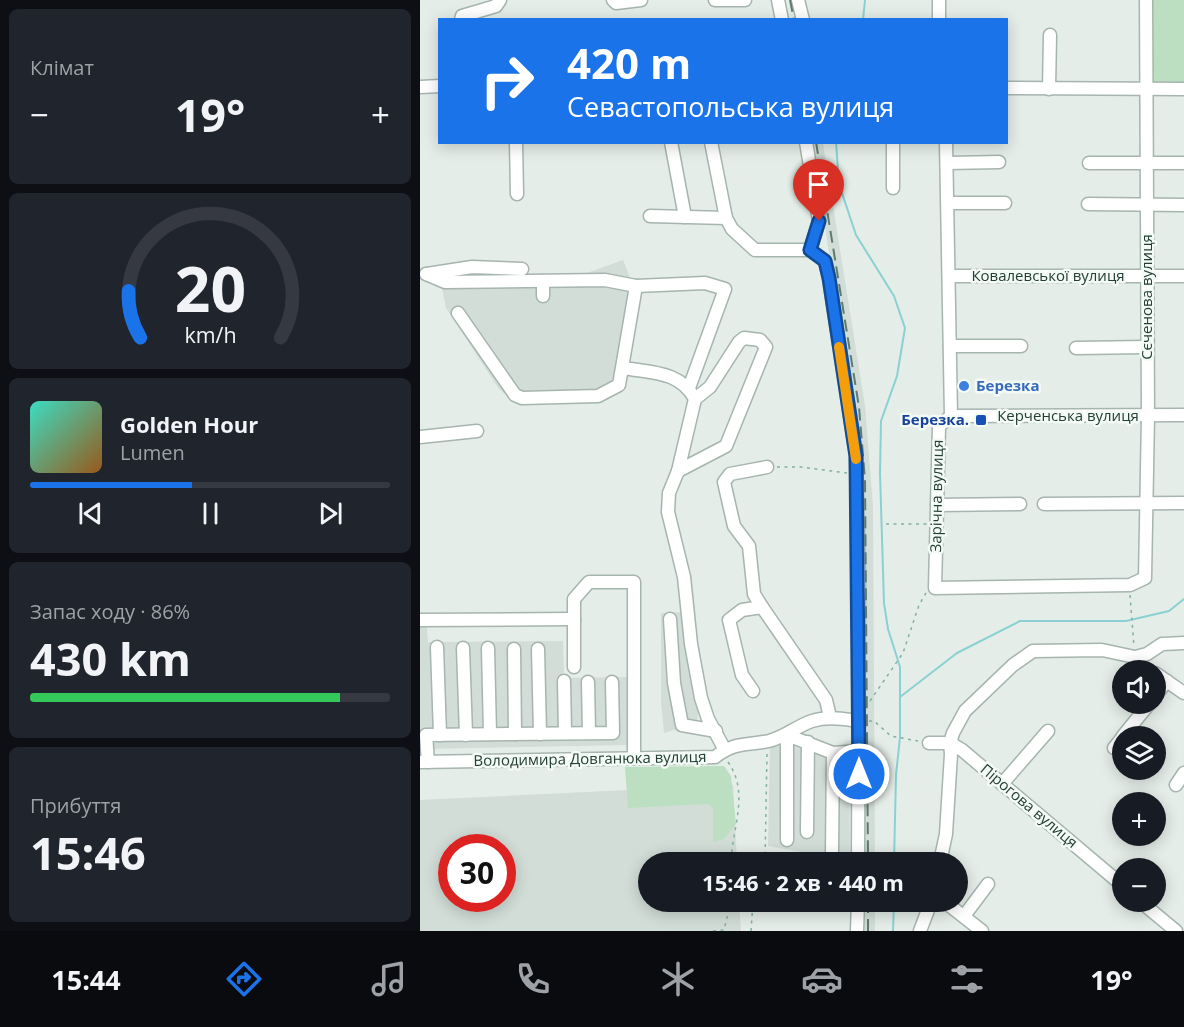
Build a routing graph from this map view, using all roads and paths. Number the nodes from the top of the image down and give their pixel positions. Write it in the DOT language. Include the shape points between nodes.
graph roads {
  1 [pos="500,0"];
  2 [pos="613,0"];
  3 [pos="641,0"];
  4 [pos="715,0"];
  5 [pos="745,0"];
  6 [pos="778,0"];
  7 [pos="798,0"];
  8 [pos="939,0"];
  9 [pos="1146,0"];
  10 [pos="461,18"];
  11 [pos="782,18"];
  12 [pos="802,18"];
  13 [pos="939,18"];
  14 [pos="1050,35"];
  15 [pos="438,86"];
  16 [pos="420,87"];
  17 [pos="1008,88"];
  18 [pos="1049,89"];
  19 [pos="1146,89"];
  20 [pos="1184,89"];
  21 [pos="516,144"];
  22 [pos="671,144"];
  23 [pos="711,144"];
  24 [pos="806,144"];
  25 [pos="892,144"];
  26 [pos="946,144"];
  27 [pos="999,162"];
  28 [pos="947,163"];
  29 [pos="1089,163"];
  30 [pos="1147,163"];
  31 [pos="1184,163"];
  32 [pos="892,188"];
  33 [pos="517,194"];
  34 [pos="948,203"];
  35 [pos="1005,203"];
  36 [pos="1089,204"];
  37 [pos="1147,204"];
  38 [pos="1184,205"];
  39 [pos="650,216"];
  40 [pos="685,217"];
  41 [pos="726,218"];
  42 [pos="810,250"];
  43 [pos="522,269"];
  44 [pos="423,274"];
  45 [pos="949,276"];
  46 [pos="1147,276"];
  47 [pos="1184,276"];
  48 [pos="543,281"];
  49 [pos="636,286"];
  50 [pos="543,296"];
  51 [pos="458,313"];
  52 [pos="950,346"];
  53 [pos="1021,346"];
  54 [pos="1148,347"];
  55 [pos="1076,348"];
  56 [pos="624,368"];
  57 [pos="689,388"];
  58 [pos="695,399"];
  59 [pos="1184,415"];
  60 [pos="951,416"];
  61 [pos="1148,416"];
  62 [pos="477,431"];
  63 [pos="420,437"];
  64 [pos="767,467"];
  65 [pos="678,471"];
  66 [pos="856,474"];
  67 [pos="1148,503"];
  68 [pos="1184,503"];
  69 [pos="1020,504"];
  70 [pos="1044,504"];
  71 [pos="937,505"];
  72 [pos="886,524"];
  73 [pos="937,524"];
  74 [pos="1130,585"];
  75 [pos="935,588"];
  76 [pos="762,607"];
  77 [pos="574,619"];
  78 [pos="670,619"];
  79 [pos="420,620"];
  80 [pos="1184,643"];
  81 [pos="437,647"];
  82 [pos="463,648"];
  83 [pos="488,648"];
  84 [pos="514,649"];
  85 [pos="538,649"];
  86 [pos="1135,657"];
  87 [pos="1139,660"];
  88 [pos="574,667"];
  89 [pos="564,681"];
  90 [pos="1167,681"];
  91 [pos="588,682"];
  92 [pos="612,682"];
  93 [pos="753,691"];
  94 [pos="1184,693"];
  95 [pos="859,714"];
  96 [pos="1141,714"];
  97 [pos="830,717"];
  98 [pos="1132,726"];
  99 [pos="716,731"];
  100 [pos="1048,731"];
  101 [pos="589,733"];
  102 [pos="490,734"];
  103 [pos="515,734"];
  104 [pos="540,734"];
  105 [pos="565,734"];
  106 [pos="423,735"];
  107 [pos="440,735"];
  108 [pos="466,735"];
  109 [pos="787,735"];
  110 [pos="768,741"];
  111 [pos="808,742"];
  112 [pos="929,742"];
  113 [pos="950,743"];
  114 [pos="725,750"];
  115 [pos="859,751"];
  116 [pos="833,753"];
  117 [pos="634,758"];
  118 [pos="424,762"];
  119 [pos="1184,772"];
  120 [pos="1002,784"];
  121 [pos="1176,784"];
  122 [pos="807,832"];
  123 [pos="787,840"];
  124 [pos="832,850"];
  125 [pos="732,852"];
  126 [pos="765,852"];
  127 [pos="858,852"];
  128 [pos="942,852"];
  129 [pos="1112,877"];
  130 [pos="988,884"];
  131 [pos="728,912"];
  132 [pos="752,912"];
  133 [pos="858,912"];
  134 [pos="927,912"];
  135 [pos="959,912"];
  136 [pos="1153,912"];
  137 [pos="964,916"];
  138 [pos="713,931"];
  139 [pos="751,931"];
  140 [pos="857,931"];
  141 [pos="920,931"];
  142 [pos="982,931"];
  143 [pos="1176,931"];
  1 -- 10 [label="street" via="496,6"];
  2 -- 3 [label="street"];
  4 -- 5 [label="street"];
  6 -- 11 [label="street"];
  7 -- 12 [label="street"];
  8 -- 13 [label="street"];
  9 -- 19 [label="street, Сєченова вулиця"];
  14 -- 18 [label="street"];
  15 -- 16 [label="street"];
  17 -- 18 [label="street"];
  18 -- 19 [label="street"];
  19 -- 20 [label="street"];
  19 -- 30 [label="street, Сєченова вулиця"];
  21 -- 33 [label="street"];
  22 -- 40 [label="street"];
  23 -- 41 [label="street"];
  24 -- 42 [label="street" via="819,221"];
  25 -- 32 [label="street"];
  26 -- 28 [label="street, Зарічна вулиця"];
  27 -- 28 [label="street"];
  28 -- 34 [label="street, Зарічна вулиця"];
  29 -- 30 [label="street"];
  30 -- 31 [label="street"];
  30 -- 37 [label="street, Сєченова вулиця"];
  34 -- 35 [label="street"];
  34 -- 45 [label="street, Зарічна вулиця"];
  36 -- 37 [label="street"];
  37 -- 38 [label="street"];
  37 -- 46 [label="street, Сєченова вулиця"];
  39 -- 40 [label="street"];
  40 -- 41 [label="street"];
  41 -- 42 [label="street" via="755,250"];
  42 -- 66 [label="street" via="825,261 829,278"];
  43 -- 44 [label="street" via="472,267"];
  44 -- 48 [label="street" via="445,282"];
  45 -- 46 [label="street, Ковалевської вулиця"];
  45 -- 52 [label="street, Зарічна вулиця"];
  46 -- 47 [label="street, Ковалевської вулиця"];
  46 -- 54 [label="street, Сєченова вулиця"];
  48 -- 49 [label="street" via="605,280"];
  48 -- 50 [label="street"];
  49 -- 56 [label="street"];
  49 -- 57 [label="street" via="705,283 725,289"];
  51 -- 56 [label="street" via="510,390 522,398 598,396 619,385"];
  52 -- 53 [label="street"];
  52 -- 60 [label="street, Зарічна вулиця"];
  54 -- 55 [label="street"];
  54 -- 61 [label="street, Сєченова вулиця"];
  56 -- 57 [label="street" via="674,376"];
  57 -- 58 [label="street"];
  58 -- 65 [label="street"];
  58 -- 65 [label="street" via="710,387 744,338 760,340 766,347 726,446"];
  59 -- 61 [label="street, Керченська вулиця"];
  60 -- 61 [label="street, Керченська вулиця"];
  60 -- 71 [label="street, Зарічна вулиця" via="939,426"];
  61 -- 67 [label="street, Сєченова вулиця"];
  62 -- 63 [label="street"];
  64 -- 66 [label="path"];
  64 -- 76 [label="street" via="729,474 724,482 734,526 748,546 754,594"];
  65 -- 99 [label="street" via="669,493 668,512 684,577 701,698"];
  66 -- 95 [label="street"];
  67 -- 68 [label="street"];
  67 -- 70 [label="street"];
  67 -- 74 [label="street, Сєченова вулиця" via="1145,578"];
  69 -- 71 [label="street"];
  71 -- 73 [label="street, Зарічна вулиця"];
  72 -- 73 [label="path"];
  73 -- 75 [label="street, Зарічна вулиця"];
  74 -- 75 [label="street"];
  74 -- 86 [label="path"];
  75 -- 95 [label="path" via="923,595 903,652"];
  76 -- 93 [label="street" via="742,610 729,620 742,675"];
  76 -- 97 [label="street" via="826,700"];
  77 -- 79 [label="street"];
  77 -- 88 [label="street"];
  77 -- 117 [label="street" via="574,599 589,582 634,582"];
  78 -- 99 [label="street" via="674,683 682,725"];
  80 -- 86 [label="street" via="1162,644"];
  81 -- 107 [label="street"];
  82 -- 108 [label="street"];
  83 -- 102 [label="street"];
  84 -- 103 [label="street"];
  85 -- 104 [label="street"];
  86 -- 87 [label="street"];
  86 -- 113 [label="street" via="1102,650 1033,651 965,711"];
  89 -- 105 [label="street"];
  90 -- 94 [label="street"];
  91 -- 101 [label="street"];
  92 -- 101 [label="street" via="613,733"];
  95 -- 97 [label="street, Володимира Довганюка вулиця"];
  95 -- 112 [label="path" via="891,736"];
  95 -- 115 [label="street"];
  96 -- 98 [label="street"];
  97 -- 109 [label="street, Володимира Довганюка вулиця" via="810,722"];
  99 -- 114 [label="street"];
  100 -- 120 [label="street"];
  101 -- 105 [label="street"];
  102 -- 103 [label="street"];
  102 -- 108 [label="street"];
  103 -- 104 [label="street"];
  104 -- 105 [label="street"];
  106 -- 107 [label="street"];
  106 -- 118 [label="street"];
  107 -- 108 [label="street"];
  109 -- 110 [label="street, Володимира Довганюка вулиця"];
  109 -- 111 [label="street"];
  109 -- 123 [label="street"];
  110 -- 114 [label="street, Володимира Довганюка вулиця" via="738,743"];
  110 -- 126 [label="path"];
  111 -- 116 [label="street"];
  111 -- 122 [label="street"];
  112 -- 113 [label="street"];
  113 -- 120 [label="street, Пірогова вулиця"];
  113 -- 128 [label="street"];
  114 -- 117 [label="street, Володимира Довганюка вулиця" via="715,757"];
  114 -- 125 [label="path" via="739,794"];
  115 -- 116 [label="street"];
  115 -- 127 [label="street"];
  116 -- 124 [label="street"];
  117 -- 118 [label="street, Володимира Довганюка вулиця"];
  119 -- 121 [label="street"];
  120 -- 129 [label="street, Пірогова вулиця"];
  130 -- 137 [label="street"];
  131 -- 138 [label="path" via="724,930"];
  132 -- 139 [label="path"];
  133 -- 140 [label="street"];
  134 -- 141 [label="street"];
  135 -- 137 [label="street"];
  136 -- 143 [label="street"];
  137 -- 142 [label="street"];
}
